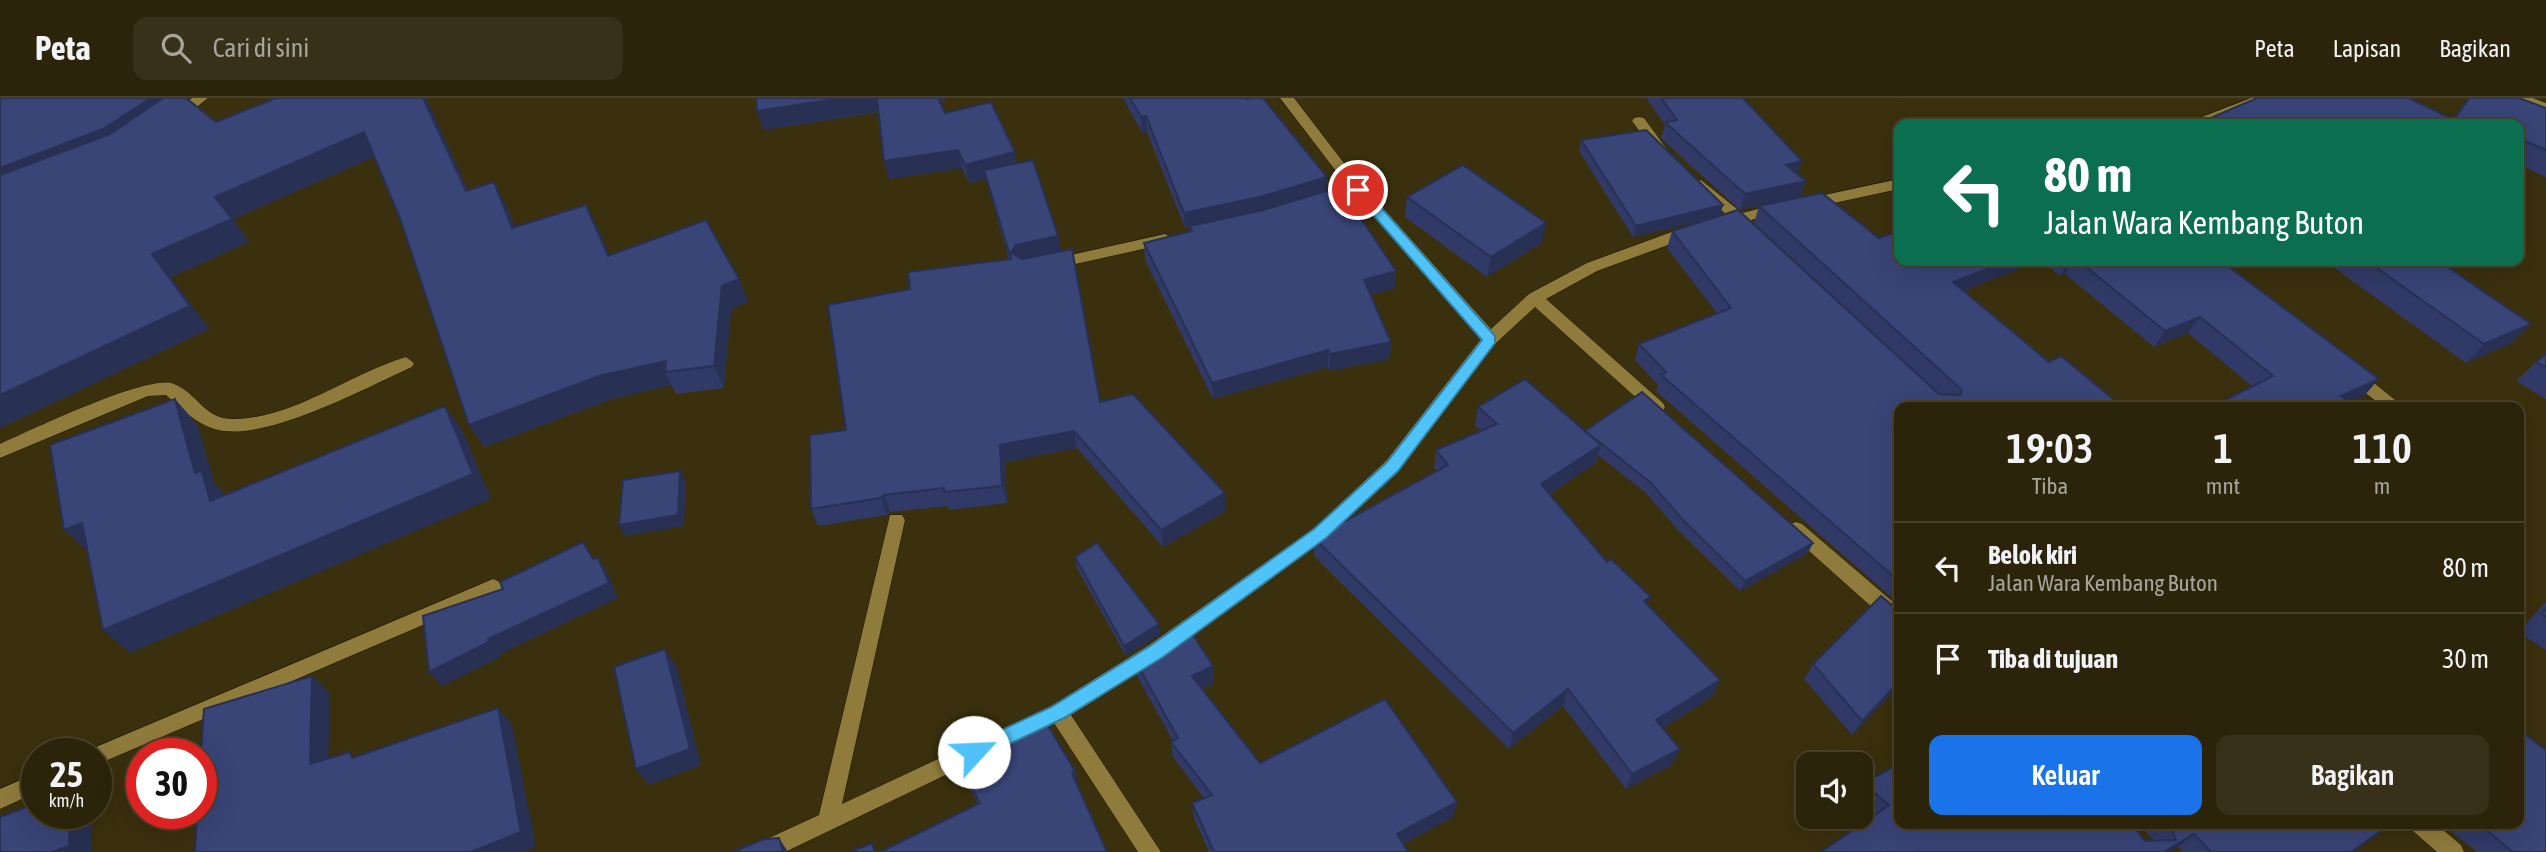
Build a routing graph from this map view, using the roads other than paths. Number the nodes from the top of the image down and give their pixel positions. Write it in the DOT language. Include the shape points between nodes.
graph roads {
  1 [pos="201,98"];
  2 [pos="1287,98"];
  3 [pos="2262,98"];
  4 [pos="2520,98"];
  5 [pos="2546,108"];
  6 [pos="2210,119"];
  7 [pos="1639,121"];
  8 [pos="156,130"];
  9 [pos="1667,155"];
  10 [pos="1688,173"];
  11 [pos="1894,185"];
  12 [pos="1358,190"];
  13 [pos="1311,205"];
  14 [pos="1739,218"];
  15 [pos="1756,235"];
  16 [pos="1184,236"];
  17 [pos="1038,267"];
  18 [pos="1535,298"];
  19 [pos="1490,340"];
  20 [pos="406,363"];
  21 [pos="2343,367"];
  22 [pos="2389,402"];
  23 [pos="1672,420"];
  24 [pos="0,451"];
  25 [pos="1785,519"];
  26 [pos="896,520"];
  27 [pos="493,587"];
  28 [pos="1894,615"];
  29 [pos="1058,712"];
  30 [pos="112,749"];
  31 [pos="21,789"];
  32 [pos="0,799"];
  33 [pos="828,821"];
  34 [pos="2426,829"];
  35 [pos="762,852"];
  36 [pos="1150,852"];
  37 [pos="2453,852"];
  1 -- 8 [label="street"];
  2 -- 12 [label="street"];
  3 -- 6 [label="street"];
  4 -- 5 [label="street"];
  7 -- 9 [label="street"];
  10 -- 14 [label="street"];
  11 -- 14 [label="street"];
  12 -- 13 [label="street"];
  12 -- 19 [label="street"];
  14 -- 15 [label="street"];
  14 -- 18 [label="street" via="1667,237 1592,267"];
  16 -- 17 [label="street"];
  18 -- 19 [label="street"];
  18 -- 23 [label="street"];
  19 -- 29 [label="street" via="1392,467 1320,534 1157,651"];
  20 -- 24 [label="street" via="258,425 219,425 170,389 146,390"];
  21 -- 22 [label="street"];
  25 -- 28 [label="street"];
  26 -- 33 [label="street"];
  27 -- 30 [label="street"];
  29 -- 33 [label="street"];
  29 -- 36 [label="street"];
  31 -- 32 [label="street"];
  33 -- 35 [label="street"];
  34 -- 37 [label="street"];
}
